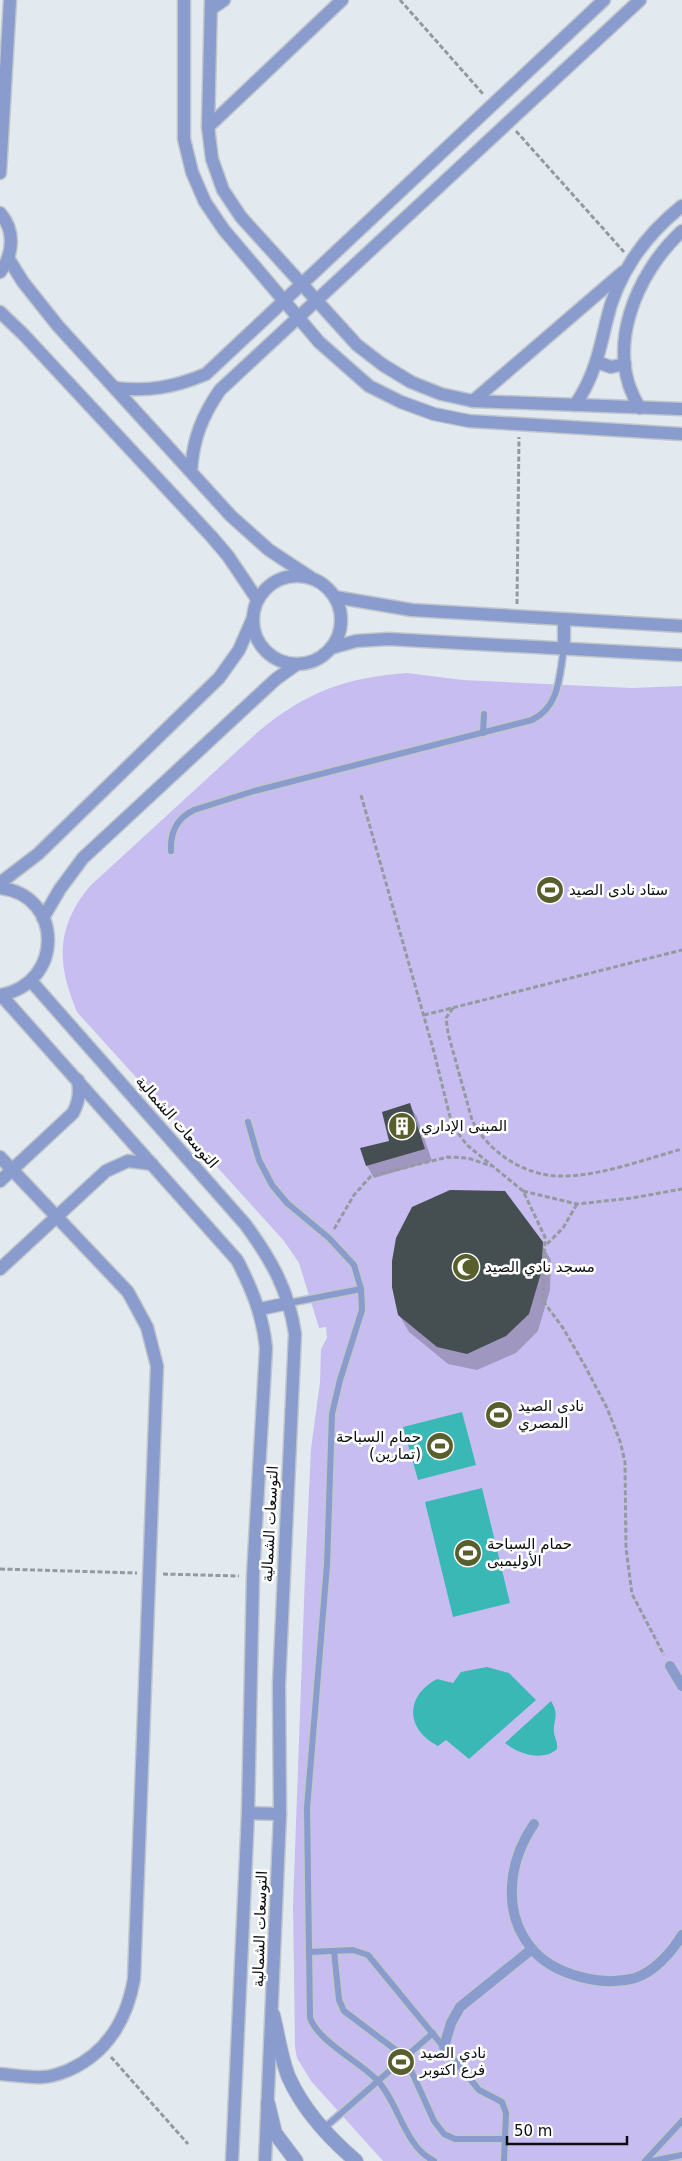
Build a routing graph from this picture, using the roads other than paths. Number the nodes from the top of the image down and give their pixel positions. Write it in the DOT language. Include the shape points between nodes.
graph roads {
  1 [pos="10,0"];
  2 [pos="184,0"];
  3 [pos="224,0"];
  4 [pos="342,0"];
  5 [pos="604,0"];
  6 [pos="640,0"];
  7 [pos="211,5"];
  8 [pos="208,127"];
  9 [pos="0,173"];
  10 [pos="682,206"];
  11 [pos="0,212"];
  12 [pos="682,232"];
  13 [pos="8,258"];
  14 [pos="626,269"];
  15 [pos="0,272"];
  16 [pos="301,284"];
  17 [pos="284,300"];
  18 [pos="316,301"];
  19 [pos="0,312"];
  20 [pos="298,318"];
  21 [pos="597,362"];
  22 [pos="626,364"];
  23 [pos="115,388"];
  24 [pos="473,402"];
  25 [pos="575,405"];
  26 [pos="640,408"];
  27 [pos="682,410"];
  28 [pos="682,434"];
  29 [pos="191,471"];
  30 [pos="310,577"];
  31 [pos="335,598"];
  32 [pos="257,599"];
  33 [pos="253,618"];
  34 [pos="564,620"];
  35 [pos="682,626"];
  36 [pos="331,648"];
  37 [pos="564,648"];
  38 [pos="682,655"];
  39 [pos="297,664"];
  40 [pos="484,714"];
  41 [pos="483,733"];
  42 [pos="171,851"];
  43 [pos="0,883"];
  44 [pos="0,888"];
  45 [pos="44,918"];
  46 [pos="31,981"];
  47 [pos="0,995"];
  48 [pos="78,1080"];
  49 [pos="248,1122"];
  50 [pos="0,1157"];
  51 [pos="152,1164"];
  52 [pos="12,1169"];
  53 [pos="0,1180"];
  54 [pos="56,1216"];
  55 [pos="0,1269"];
  56 [pos="361,1289"];
  57 [pos="289,1302"];
  58 [pos="260,1309"];
  59 [pos="670,1666"];
  60 [pos="682,1686"];
  61 [pos="248,1813"];
  62 [pos="280,1814"];
  63 [pos="534,1824"];
  64 [pos="682,1935"];
  65 [pos="532,1949"];
  66 [pos="334,1951"];
  67 [pos="310,1952"];
  68 [pos="273,2015"];
  69 [pos="433,2034"];
  70 [pos="444,2047"];
  71 [pos="405,2057"];
  72 [pos="0,2074"];
  73 [pos="378,2080"];
  74 [pos="268,2104"];
  75 [pos="682,2122"];
  76 [pos="323,2129"];
  77 [pos="505,2138"];
  78 [pos="682,2155"];
  79 [pos="232,2161"];
  80 [pos="264,2161"];
  81 [pos="296,2161"];
  82 [pos="356,2161"];
  83 [pos="434,2161"];
  84 [pos="504,2161"];
  85 [pos="645,2161"];
  86 [pos="652,2161"];
  1 -- 9 [label="street"];
  2 -- 17 [label="street" via="184,139 192,172 205,202 224,230"];
  3 -- 7 [label="street"];
  4 -- 8 [label="street"];
  5 -- 16 [label="street"];
  6 -- 18 [label="street"];
  7 -- 8 [label="street"];
  8 -- 16 [label="street" via="212,159 223,190 241,217"];
  10 -- 14 [label="street" via="644,242"];
  11 -- 13 [label="street" via="10,233"];
  12 -- 22 [label="street" via="652,264 639,287 630,312"];
  13 -- 15 [label="street"];
  13 -- 23 [label="street" via="40,304"];
  14 -- 21 [label="street" via="613,298"];
  14 -- 24 [label="street"];
  16 -- 17 [label="street"];
  16 -- 18 [label="street"];
  17 -- 20 [label="street"];
  17 -- 23 [label="street" via="206,374 162,389 138,391"];
  18 -- 20 [label="street"];
  18 -- 24 [label="street" via="383,366 441,394"];
  19 -- 32 [label="street" via="211,536"];
  20 -- 28 [label="street" via="319,342 369,386 434,414 470,421"];
  20 -- 29 [label="street" via="220,390 207,408 198,428"];
  21 -- 22 [label="street" via="611,367"];
  21 -- 25 [label="street"];
  22 -- 26 [label="street" via="626,380"];
  23 -- 29 [label="street"];
  24 -- 25 [label="street"];
  25 -- 26 [label="street"];
  26 -- 27 [label="street"];
  29 -- 30 [label="street" via="231,516 269,550"];
  30 -- 31 [label="street" via="324,585"];
  30 -- 32 [label="street" via="286,577 274,581"];
  31 -- 34 [label="street" via="394,608"];
  31 -- 36 [label="street" via="341,623"];
  32 -- 33 [label="street"];
  33 -- 39 [label="street" via="255,634 261,645 277,658"];
  33 -- 43 [label="street" via="239,650 219,678 38,854"];
  34 -- 35 [label="street"];
  34 -- 37 [label="street"];
  36 -- 37 [label="street" via="356,641 388,639"];
  36 -- 39 [label="street" via="316,659"];
  37 -- 38 [label="street"];
  37 -- 41 [label="lane" via="558,690 546,711 532,720"];
  39 -- 45 [label="street" via="276,679 83,858"];
  40 -- 41 [label="lane"];
  41 -- 42 [label="lane" via="254,791 194,810 175,826"];
  44 -- 45 [label="street" via="18,892"];
  45 -- 46 [label="street" via="48,952"];
  46 -- 47 [label="street"];
  46 -- 57 [label="street, التوسعات الشمالية" via="245,1224 270,1259"];
  47 -- 48 [label="street"];
  48 -- 51 [label="street"];
  48 -- 52 [label="street" via="80,1091 73,1113"];
  49 -- 56 [label="lane" via="258,1160 272,1185 354,1265"];
  50 -- 52 [label="street"];
  51 -- 54 [label="street" via="128,1161 116,1164"];
  51 -- 58 [label="street" via="237,1260"];
  52 -- 53 [label="street"];
  52 -- 54 [label="street"];
  54 -- 55 [label="street"];
  54 -- 72 [label="street" via="128,1292 139,1309 157,1366 134,1979 124,2016 103,2047 90,2058 44,2078"];
  56 -- 57 [label="lane"];
  56 -- 67 [label="lane" via="362,1310 332,1414 327,1565 307,1808"];
  57 -- 58 [label="street"];
  57 -- 62 [label="street, التوسعات الشمالية" via="295,1334 279,1684"];
  58 -- 61 [label="street" via="266,1348 253,1576"];
  59 -- 60 [label="street"];
  61 -- 62 [label="street"];
  61 -- 79 [label="street"];
  62 -- 68 [label="street, التوسعات الشمالية"];
  63 -- 65 [label="street" via="518,1850 512,1881 518,1924"];
  64 -- 65 [label="street" via="660,1962 636,1978 622,1980 593,1979 566,1972"];
  65 -- 70 [label="street" via="460,2007"];
  66 -- 67 [label="lane"];
  66 -- 69 [label="lane" via="354,1950 368,1955"];
  66 -- 71 [label="lane" via="339,2000 344,2011"];
  67 -- 73 [label="lane" via="312,2023 320,2034"];
  68 -- 74 [label="street, التوسعات الشمالية"];
  68 -- 76 [label="street" via="288,2077 304,2106"];
  69 -- 70 [label="lane"];
  69 -- 71 [label="lane"];
  70 -- 77 [label="lane" via="479,2090 502,2102 506,2113"];
  71 -- 73 [label="lane"];
  71 -- 77 [label="lane" via="437,2126 444,2134 462,2140"];
  73 -- 76 [label="lane"];
  73 -- 83 [label="lane" via="419,2150"];
  74 -- 80 [label="street, التوسعات الشمالية"];
  74 -- 81 [label="street" via="275,2133"];
  75 -- 85 [label="lane"];
  76 -- 82 [label="street"];
  77 -- 84 [label="lane"];
  78 -- 86 [label="lane"];
}
